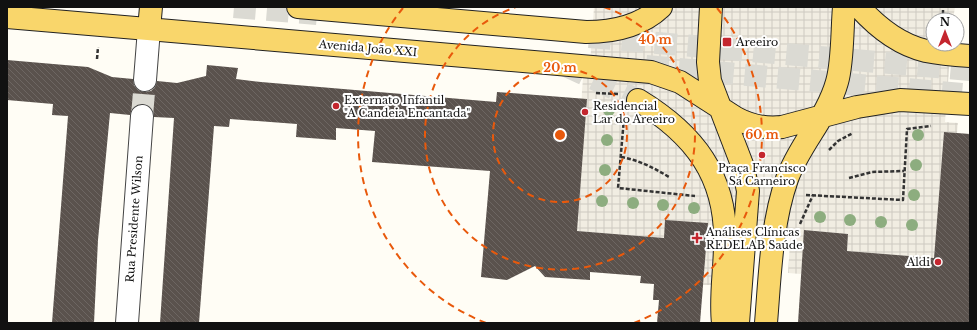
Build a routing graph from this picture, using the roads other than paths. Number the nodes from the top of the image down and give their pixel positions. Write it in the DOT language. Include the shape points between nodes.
graph roads {
  1 [pos="151,7"];
  2 [pos="298,7"];
  3 [pos="661,7"];
  4 [pos="711,7"];
  5 [pos="844,7"];
  6 [pos="859,7"];
  7 [pos="7,17"];
  8 [pos="149,29"];
  9 [pos="970,56"];
  10 [pos="145,80"];
  11 [pos="970,104"];
  12 [pos="720,107"];
  13 [pos="631,108"];
  14 [pos="142,116"];
  15 [pos="822,116"];
  16 [pos="127,323"];
  17 [pos="723,323"];
  18 [pos="738,323"];
  19 [pos="766,323"];
  1 -- 8 [label="main road"];
  2 -- 3 [label="main road" via="601,32 633,24"];
  4 -- 12 [label="main road" via="708,62 710,81"];
  5 -- 15 [label="main road" via="840,68 837,82"];
  6 -- 9 [label="main road" via="885,32 912,46 925,51"];
  7 -- 8 [label="main road, Avenida João XXI"];
  8 -- 10 [label="street"];
  8 -- 12 [label="main road, Avenida João XXI" via="651,72 680,82"];
  11 -- 15 [label="main road" via="900,100"];
  12 -- 15 [label="main road" via="745,123 770,128"];
  12 -- 18 [label="main road" via="743,167 748,190"];
  13 -- 17 [label="main road" via="667,120 690,141 708,166 721,198 725,231"];
  14 -- 16 [label="street, Rua Presidente Wilson"];
  15 -- 19 [label="main road" via="792,167 783,194 772,252"];
}
